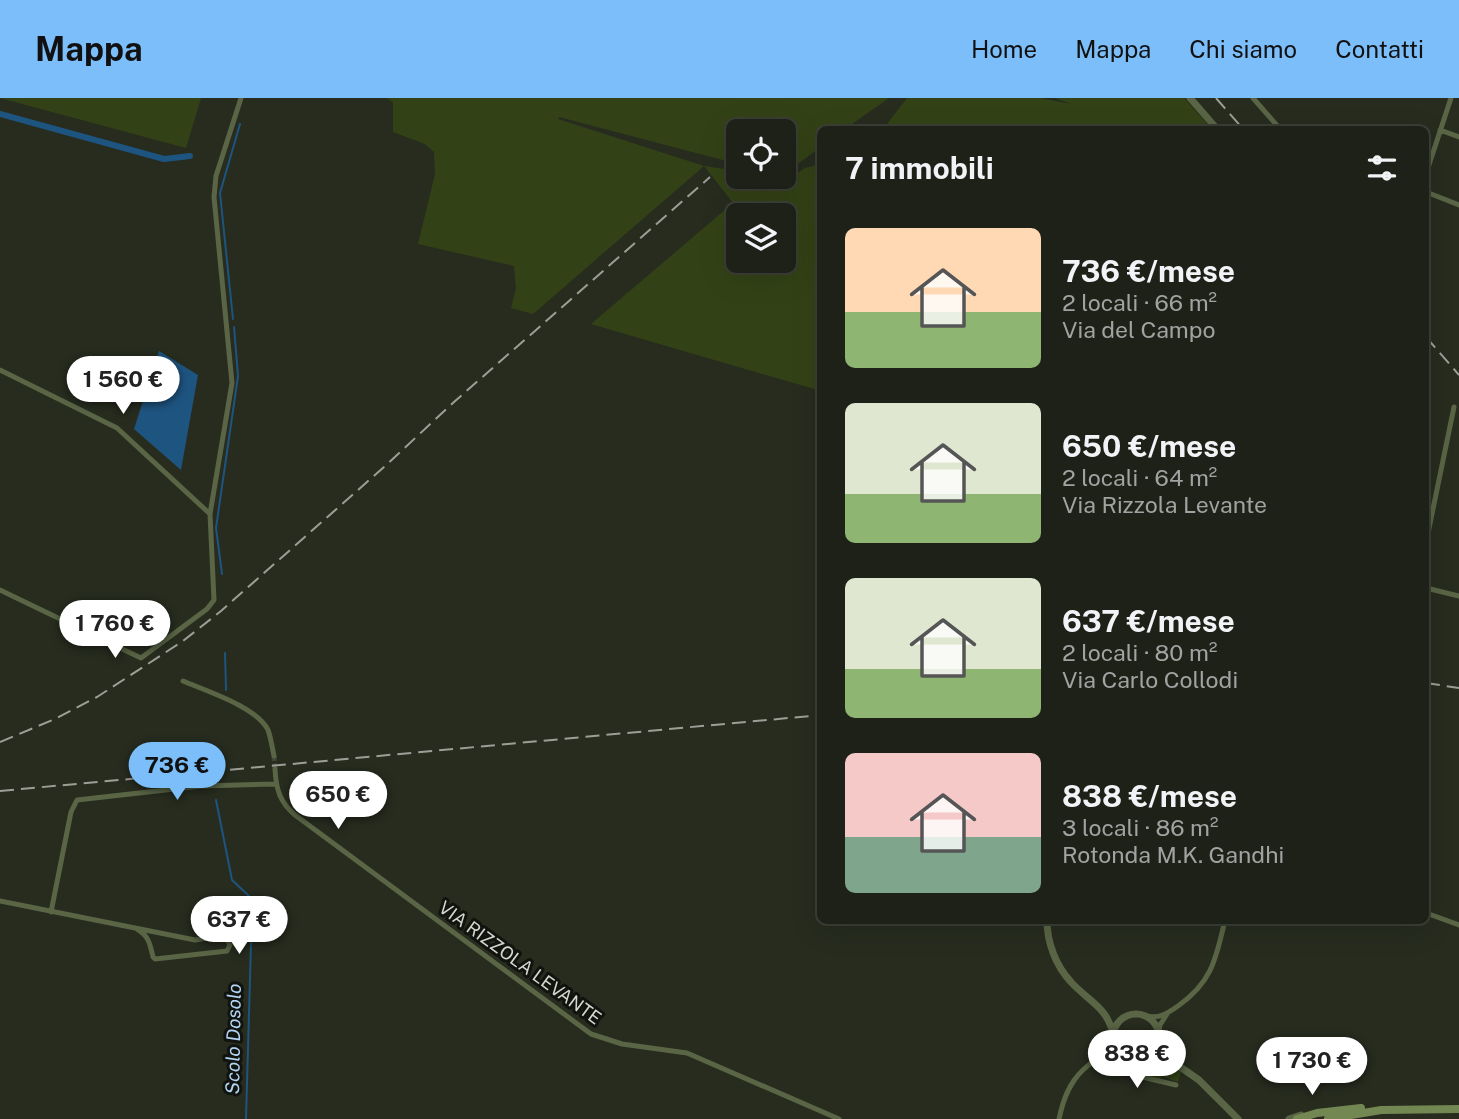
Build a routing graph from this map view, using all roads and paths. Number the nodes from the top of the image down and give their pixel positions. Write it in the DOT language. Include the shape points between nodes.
graph roads {
  1 [pos="241,98"];
  2 [pos="1190,98"];
  3 [pos="1253,98"];
  4 [pos="1451,98"];
  5 [pos="1214,126"];
  6 [pos="1278,126"];
  7 [pos="1440,130"];
  8 [pos="1459,137"];
  9 [pos="1429,165"];
  10 [pos="1429,193"];
  11 [pos="1459,205"];
  12 [pos="0,370"];
  13 [pos="1454,407"];
  14 [pos="210,514"];
  15 [pos="1429,528"];
  16 [pos="1429,589"];
  17 [pos="0,590"];
  18 [pos="1459,596"];
  19 [pos="183,681"];
  20 [pos="274,757"];
  21 [pos="275,769"];
  22 [pos="276,783"];
  23 [pos="0,901"];
  24 [pos="51,912"];
  25 [pos="1429,914"];
  26 [pos="1047,924"];
  27 [pos="1224,924"];
  28 [pos="1459,925"];
  29 [pos="137,929"];
  30 [pos="1104,1011"];
  31 [pos="1132,1014"];
  32 [pos="1167,1014"];
  33 [pos="1147,1016"];
  34 [pos="1159,1035"];
  35 [pos="1113,1036"];
  36 [pos="1121,1055"];
  37 [pos="1100,1056"];
  38 [pos="1146,1059"];
  39 [pos="1136,1061"];
  40 [pos="1173,1062"];
  41 [pos="1176,1085"];
  42 [pos="1459,1109"];
  43 [pos="1336,1110"];
  44 [pos="1381,1110"];
  45 [pos="1235,1118"];
  46 [pos="839,1119"];
  47 [pos="1059,1119"];
  48 [pos="1289,1119"];
  49 [pos="1297,1119"];
  50 [pos="1328,1119"];
  1 -- 14 [label="street" via="214,188 232,383"];
  2 -- 5 [label="street"];
  3 -- 6 [label="street"];
  4 -- 7 [label="street"];
  7 -- 8 [label="street"];
  7 -- 9 [label="street"];
  10 -- 11 [label="street"];
  12 -- 14 [label="street" via="117,428"];
  13 -- 15 [label="street"];
  14 -- 17 [label="street" via="214,600 141,658"];
  16 -- 18 [label="street"];
  19 -- 20 [label="street" via="260,719"];
  21 -- 22 [label="street, VIA RIZZOLA LEVANTE"];
  22 -- 24 [label="street" via="210,785 77,800 72,806"];
  22 -- 46 [label="street, VIA RIZZOLA LEVANTE" via="279,798 295,816 591,1034 622,1044 687,1053"];
  23 -- 24 [label="street"];
  24 -- 29 [label="street"];
  25 -- 28 [label="street"];
  26 -- 30 [label="street" via="1061,970"];
  27 -- 32 [label="street" via="1210,973"];
  29 -- 29 [label="street" via="145,934 155,959 227,951 230,945 221,936 195,940"];
  30 -- 31 [label="street"];
  30 -- 35 [label="street"];
  31 -- 33 [label="street"];
  31 -- 35 [label="street" via="1118,1023"];
  32 -- 33 [label="street"];
  32 -- 34 [label="street"];
  33 -- 34 [label="street"];
  34 -- 38 [label="street" via="1154,1052"];
  34 -- 40 [label="street"];
  35 -- 36 [label="street"];
  35 -- 37 [label="street"];
  36 -- 37 [label="street"];
  36 -- 39 [label="street"];
  37 -- 47 [label="street" via="1074,1080"];
  38 -- 39 [label="street"];
  38 -- 40 [label="street"];
  39 -- 41 [label="street" via="1138,1076"];
  40 -- 45 [label="street" via="1199,1080"];
  42 -- 44 [label="main road"];
  43 -- 44 [label="main road"];
  43 -- 48 [label="street" via="1321,1109"];
  43 -- 49 [label="main road"];
  44 -- 50 [label="main road"];
}
